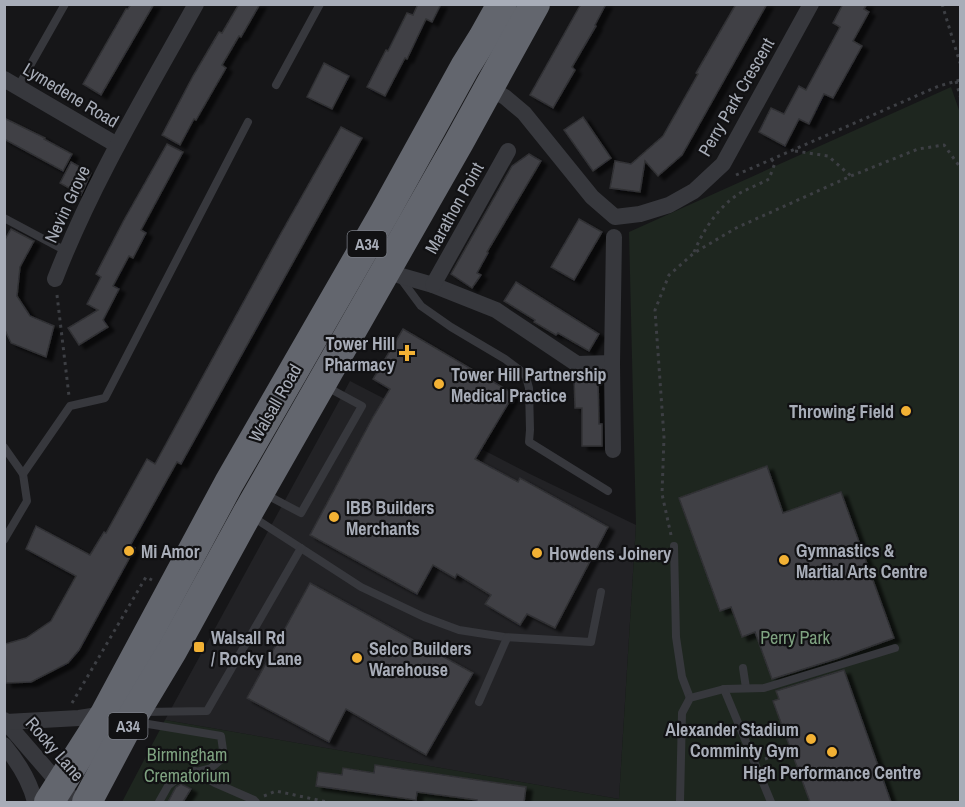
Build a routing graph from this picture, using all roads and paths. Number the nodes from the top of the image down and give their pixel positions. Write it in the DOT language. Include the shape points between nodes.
graph roads {
  1 [pos="65,4"];
  2 [pos="196,4"];
  3 [pos="320,4"];
  4 [pos="502,4"];
  5 [pos="535,4"];
  6 [pos="811,4"];
  7 [pos="942,4"];
  8 [pos="960,63"];
  9 [pos="959,80"];
  10 [pos="11,83"];
  11 [pos="276,85"];
  12 [pos="488,88"];
  13 [pos="960,88"];
  14 [pos="960,96"];
  15 [pos="248,122"];
  16 [pos="117,145"];
  17 [pos="793,150"];
  18 [pos="508,151"];
  19 [pos="772,160"];
  20 [pos="960,167"];
  21 [pos="851,176"];
  22 [pos="730,178"];
  23 [pos="4,218"];
  24 [pos="614,237"];
  25 [pos="66,251"];
  26 [pos="693,253"];
  27 [pos="393,269"];
  28 [pos="55,279"];
  29 [pos="433,285"];
  30 [pos="612,363"];
  31 [pos="322,384"];
  32 [pos="70,406"];
  33 [pos="4,447"];
  34 [pos="613,450"];
  35 [pos="23,474"];
  36 [pos="608,491"];
  37 [pos="254,502"];
  38 [pos="4,540"];
  39 [pos="301,548"];
  40 [pos="674,548"];
  41 [pos="601,592"];
  42 [pos="507,638"];
  43 [pos="895,648"];
  44 [pos="743,668"];
  45 [pos="746,688"];
  46 [pos="724,689"];
  47 [pos="690,698"];
  48 [pos="479,702"];
  49 [pos="124,716"];
  50 [pos="5,721"];
  51 [pos="802,744"];
  52 [pos="4,745"];
  53 [pos="755,763"];
  54 [pos="195,771"];
  55 [pos="61,797"];
  56 [pos="255,801"];
  57 [pos="35,802"];
  58 [pos="87,802"];
  59 [pos="159,802"];
  60 [pos="327,802"];
  61 [pos="680,802"];
  62 [pos="771,802"];
  1 -- 10 [label="lane"];
  2 -- 16 [label="street, Nevin Grove"];
  3 -- 11 [label="lane"];
  4 -- 49 [label="highway, Walsall Road / A34" via="228,483"];
  5 -- 12 [label="highway, Walsall Road / A34"];
  6 -- 12 [label="street, Perry Park Crescent" via="723,164 694,191 669,205 640,214 615,217 592,197 524,112"];
  7 -- 8 [label="path"];
  9 -- 13 [label="path"];
  9 -- 17 [label="path"];
  10 -- 16 [label="street, Lymedene Road"];
  12 -- 27 [label="highway, Walsall Road / A34"];
  13 -- 14 [label="path"];
  15 -- 32 [label="lane" via="105,398"];
  16 -- 25 [label="street, Nevin Grove"];
  17 -- 19 [label="path"];
  17 -- 21 [label="path" via="828,156"];
  18 -- 29 [label="street, Marathon Point"];
  19 -- 22 [label="path"];
  19 -- 26 [label="path" via="775,163 770,179 724,206 706,227"];
  20 -- 21 [label="path" via="944,145 918,149"];
  21 -- 26 [label="path" via="736,228"];
  23 -- 25 [label="lane"];
  24 -- 30 [label="street"];
  25 -- 28 [label="street, Nevin Grove"];
  26 -- 40 [label="path" via="669,275 655,310 664,437 663,494"];
  27 -- 29 [label="street"];
  27 -- 31 [label="highway, Walsall Road / A34"];
  27 -- 36 [label="lane" via="421,306 521,370 529,388 529,442"];
  28 -- 32 [label="path"];
  29 -- 30 [label="street" via="496,310 577,364"];
  30 -- 34 [label="street"];
  31 -- 37 [label="highway, Walsall Road / A34"];
  31 -- 37 [label="lane" via="362,406 312,494 301,513"];
  32 -- 35 [label="lane"];
  33 -- 35 [label="lane"];
  35 -- 38 [label="lane" via="27,501"];
  37 -- 39 [label="lane"];
  37 -- 49 [label="highway, Walsall Road / A34" via="208,586"];
  39 -- 42 [label="lane" via="361,587 424,617 459,630"];
  39 -- 49 [label="lane" via="207,711"];
  40 -- 47 [label="lane" via="676,637 682,677"];
  41 -- 42 [label="lane" via="591,642"];
  42 -- 48 [label="lane"];
  43 -- 45 [label="lane" via="764,688"];
  44 -- 45 [label="lane"];
  45 -- 46 [label="lane"];
  46 -- 47 [label="lane"];
  46 -- 53 [label="lane"];
  47 -- 61 [label="lane" via="682,713"];
  49 -- 50 [label="street, Rocky Lane"];
  49 -- 54 [label="lane" via="221,736 224,757 212,768"];
  49 -- 55 [label="highway, Walsall Road / A34"];
  49 -- 58 [label="highway, Walsall Road / A34"];
  50 -- 55 [label="street, Rocky Lane"];
  51 -- 53 [label="path"];
  52 -- 57 [label="street, Rocky Lane" via="27,779"];
  53 -- 62 [label="lane"];
  54 -- 56 [label="lane"];
  54 -- 59 [label="lane" via="168,786"];
  56 -- 60 [label="path" via="276,791"];
}
